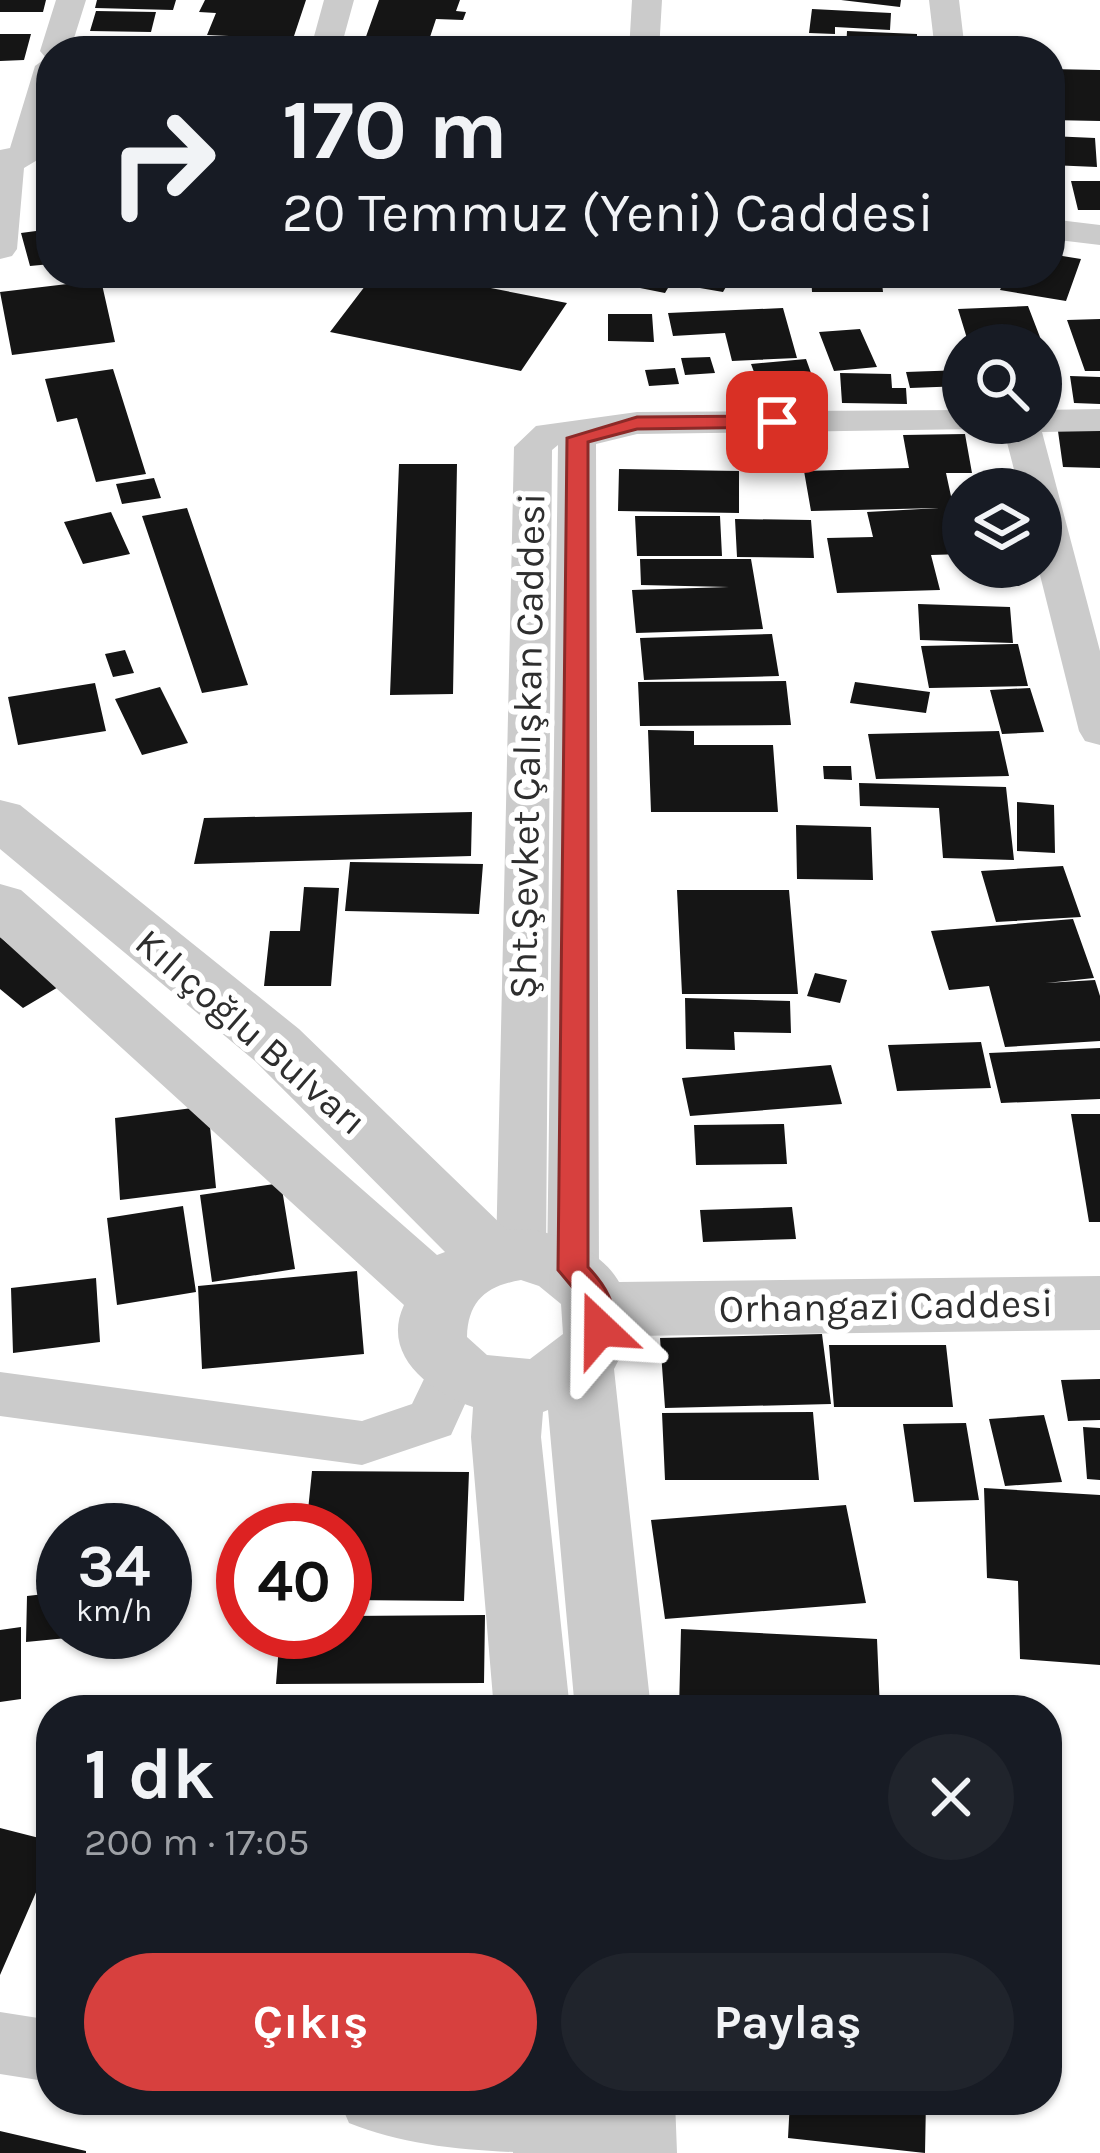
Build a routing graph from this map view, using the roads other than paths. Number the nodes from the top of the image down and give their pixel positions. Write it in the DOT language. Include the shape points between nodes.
graph roads {
  1 [pos="70,0"];
  2 [pos="339,0"];
  3 [pos="647,0"];
  4 [pos="944,0"];
  5 [pos="60,36"];
  6 [pos="330,36"];
  7 [pos="645,36"];
  8 [pos="948,36"];
  9 [pos="36,112"];
  10 [pos="21,159"];
  11 [pos="1065,231"];
  12 [pos="1100,236"];
  13 [pos="0,249"];
  14 [pos="1100,420"];
  15 [pos="1062,421"];
  16 [pos="942,422"];
  17 [pos="1062,582"];
  18 [pos="1100,731"];
  19 [pos="0,819"];
  20 [pos="0,904"];
  21 [pos="553,1291"];
  22 [pos="438,1296"];
  23 [pos="1100,1304"];
  24 [pos="482,1379"];
  25 [pos="0,1394"];
  26 [pos="531,1695"];
  27 [pos="611,1695"];
  28 [pos="0,2043"];
  29 [pos="36,2049"];
  30 [pos="491,2115"];
  31 [pos="587,2127"];
  1 -- 5 [label="street"];
  2 -- 6 [label="street"];
  3 -- 7 [label="street"];
  4 -- 8 [label="street"];
  9 -- 10 [label="street"];
  10 -- 13 [label="street"];
  11 -- 12 [label="street"];
  14 -- 15 [label="street"];
  16 -- 21 [label="street, Şht.Şevket Çalışkan Caddesi" via="637,423 578,438"];
  17 -- 18 [label="street"];
  19 -- 21 [label="street, Kılıçoğlu Bulvarı" via="277,1045"];
  20 -- 22 [label="street, Kılıçoğlu Bulvarı"];
  21 -- 22 [label="street" via="451,1279"];
  21 -- 23 [label="street, Orhangazi Caddesi"];
  21 -- 24 [label="street" via="534,1387"];
  21 -- 27 [label="street"];
  22 -- 24 [label="street" via="433,1334"];
  24 -- 25 [label="street" via="432,1419 362,1443"];
  24 -- 26 [label="street" via="506,1437"];
  28 -- 29 [label="street"];
  30 -- 31 [label="street"];
}
